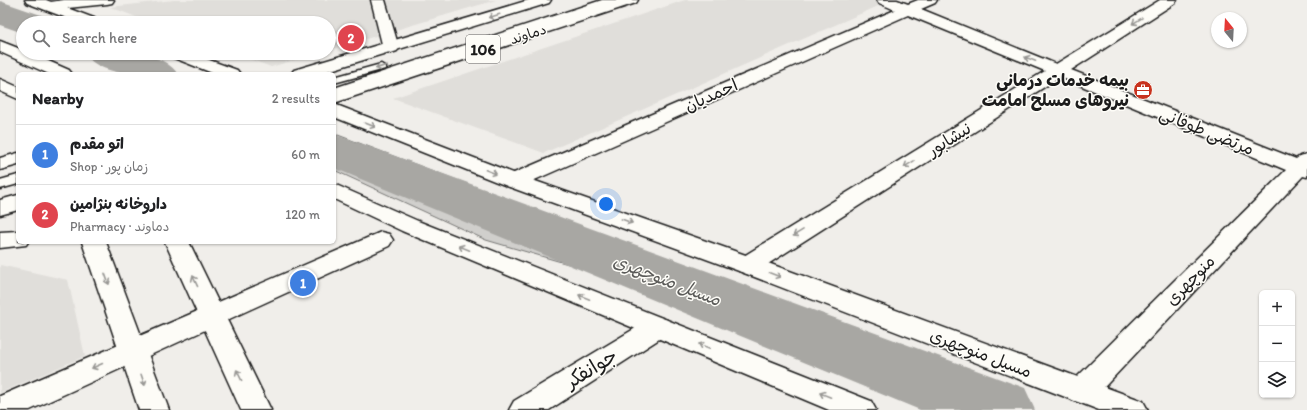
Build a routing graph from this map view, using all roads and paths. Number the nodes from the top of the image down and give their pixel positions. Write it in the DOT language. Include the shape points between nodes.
graph roads {
  1 [pos="32,0"];
  2 [pos="107,0"];
  3 [pos="378,0"];
  4 [pos="544,0"];
  5 [pos="591,0"];
  6 [pos="612,0"];
  7 [pos="631,0"];
  8 [pos="884,0"];
  9 [pos="930,0"];
  10 [pos="1170,0"];
  11 [pos="48,6"];
  12 [pos="908,10"];
  13 [pos="75,16"];
  14 [pos="0,46"];
  15 [pos="391,48"];
  16 [pos="16,53"];
  17 [pos="32,60"];
  18 [pos="194,60"];
  19 [pos="1058,70"];
  20 [pos="58,72"];
  21 [pos="226,72"];
  22 [pos="307,72"];
  23 [pos="336,79"];
  24 [pos="0,84"];
  25 [pos="336,91"];
  26 [pos="16,93"];
  27 [pos="336,97"];
  28 [pos="336,111"];
  29 [pos="16,160"];
  30 [pos="0,164"];
  31 [pos="1304,167"];
  32 [pos="16,180"];
  33 [pos="514,181"];
  34 [pos="0,185"];
  35 [pos="336,192"];
  36 [pos="16,197"];
  37 [pos="0,202"];
  38 [pos="16,203"];
  39 [pos="0,208"];
  40 [pos="0,240"];
  41 [pos="16,240"];
  42 [pos="381,240"];
  43 [pos="95,244"];
  44 [pos="178,244"];
  45 [pos="748,265"];
  46 [pos="211,316"];
  47 [pos="658,327"];
  48 [pos="133,351"];
  49 [pos="1082,391"];
  50 [pos="0,410"];
  51 [pos="154,410"];
  52 [pos="256,410"];
  53 [pos="524,410"];
  54 [pos="861,410"];
  55 [pos="1133,410"];
  1 -- 11 [label="street"];
  2 -- 11 [label="street"];
  3 -- 15 [label="street"];
  4 -- 15 [label="street, دماوند / 106, one-way"];
  5 -- 23 [label="lane, one-way"];
  6 -- 25 [label="lane"];
  7 -- 27 [label="street, دماوند / 106"];
  8 -- 12 [label="street, مرتضی طوفانی"];
  9 -- 12 [label="street, احمدیان"];
  10 -- 19 [label="street, نیشابور, one-way"];
  11 -- 13 [label="street"];
  19 -- 12 [label="street, مرتضی طوفانی, one-way"];
  12 -- 33 [label="street, احمدیان"];
  14 -- 16 [label="street"];
  15 -- 22 [label="street, دماوند / 106"];
  17 -- 20 [label="street"];
  18 -- 21 [label="street"];
  19 -- 31 [label="street, مرتضی طوفانی"];
  19 -- 45 [label="street, نیشابور, one-way"];
  24 -- 26 [label="street"];
  28 -- 33 [label="street, مسیل منوچهری, one-way"];
  29 -- 30 [label="street"];
  31 -- 49 [label="street, منوچهری"];
  32 -- 34 [label="lane"];
  33 -- 45 [label="street, مسیل منوچهری, one-way"];
  47 -- 35 [label="street, one-way" via="410,226"];
  36 -- 37 [label="lane"];
  38 -- 39 [label="street"];
  40 -- 41 [label="street"];
  42 -- 46 [label="street"];
  43 -- 48 [label="street, one-way"];
  46 -- 44 [label="street, one-way"];
  45 -- 49 [label="street, مسیل منوچهری, one-way"];
  46 -- 48 [label="street"];
  52 -- 46 [label="street, one-way"];
  47 -- 53 [label="street, جوانفکر"];
  54 -- 47 [label="street, one-way"];
  48 -- 50 [label="street, one-way"];
  48 -- 51 [label="street, one-way"];
  49 -- 55 [label="street, مسیل منوچهری"];
}
